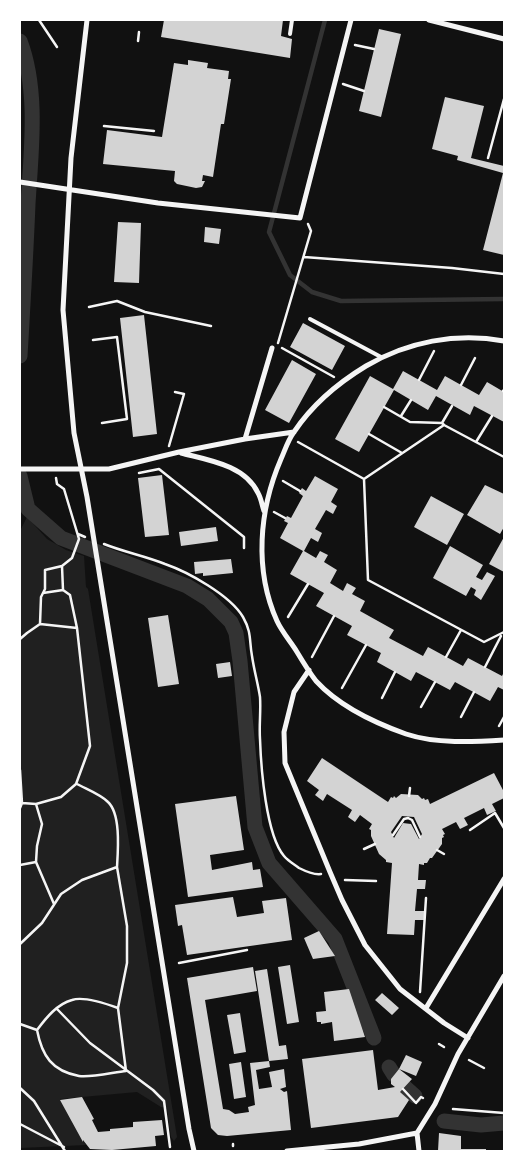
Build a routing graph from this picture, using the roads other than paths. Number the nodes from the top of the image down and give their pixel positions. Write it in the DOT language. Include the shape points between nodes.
graph roads {
  1 [pos="87,20"];
  2 [pos="292,20"];
  3 [pos="352,20"];
  4 [pos="429,20"];
  5 [pos="290,34"];
  6 [pos="504,39"];
  7 [pos="22,182"];
  8 [pos="70,189"];
  9 [pos="310,319"];
  10 [pos="504,341"];
  11 [pos="272,348"];
  12 [pos="381,358"];
  13 [pos="294,432"];
  14 [pos="245,439"];
  15 [pos="179,452"];
  16 [pos="20,470"];
  17 [pos="82,470"];
  18 [pos="264,511"];
  19 [pos="309,670"];
  20 [pos="504,740"];
  21 [pos="504,879"];
  22 [pos="504,976"];
  23 [pos="426,1008"];
  24 [pos="468,1038"];
  25 [pos="417,1134"];
  26 [pos="194,1151"];
  27 [pos="287,1151"];
  28 [pos="419,1151"];
  1 -- 8 [label="street"];
  2 -- 5 [label="lane"];
  3 -- 8 [label="street" via="300,218 158,203"];
  4 -- 6 [label="street"];
  7 -- 8 [label="street"];
  8 -- 17 [label="street" via="63,310 74,433"];
  9 -- 12 [label="lane"];
  10 -- 12 [label="street" via="432,340"];
  11 -- 14 [label="street"];
  12 -- 13 [label="street" via="341,382"];
  13 -- 14 [label="street"];
  13 -- 18 [label="street" via="278,466"];
  14 -- 15 [label="street"];
  15 -- 17 [label="street" via="109,469"];
  15 -- 18 [label="street" via="230,467 258,492"];
  16 -- 17 [label="street"];
  17 -- 26 [label="street"];
  18 -- 19 [label="street" via="261,546 264,583 277,621"];
  19 -- 20 [label="street" via="315,680 350,708 408,735 460,742"];
  19 -- 23 [label="street" via="294,692 284,732 285,762 342,900 365,945 400,989"];
  21 -- 23 [label="street"];
  22 -- 24 [label="street"];
  23 -- 24 [label="street"];
  24 -- 25 [label="street"];
  25 -- 27 [label="street"];
  25 -- 28 [label="street"];
}
